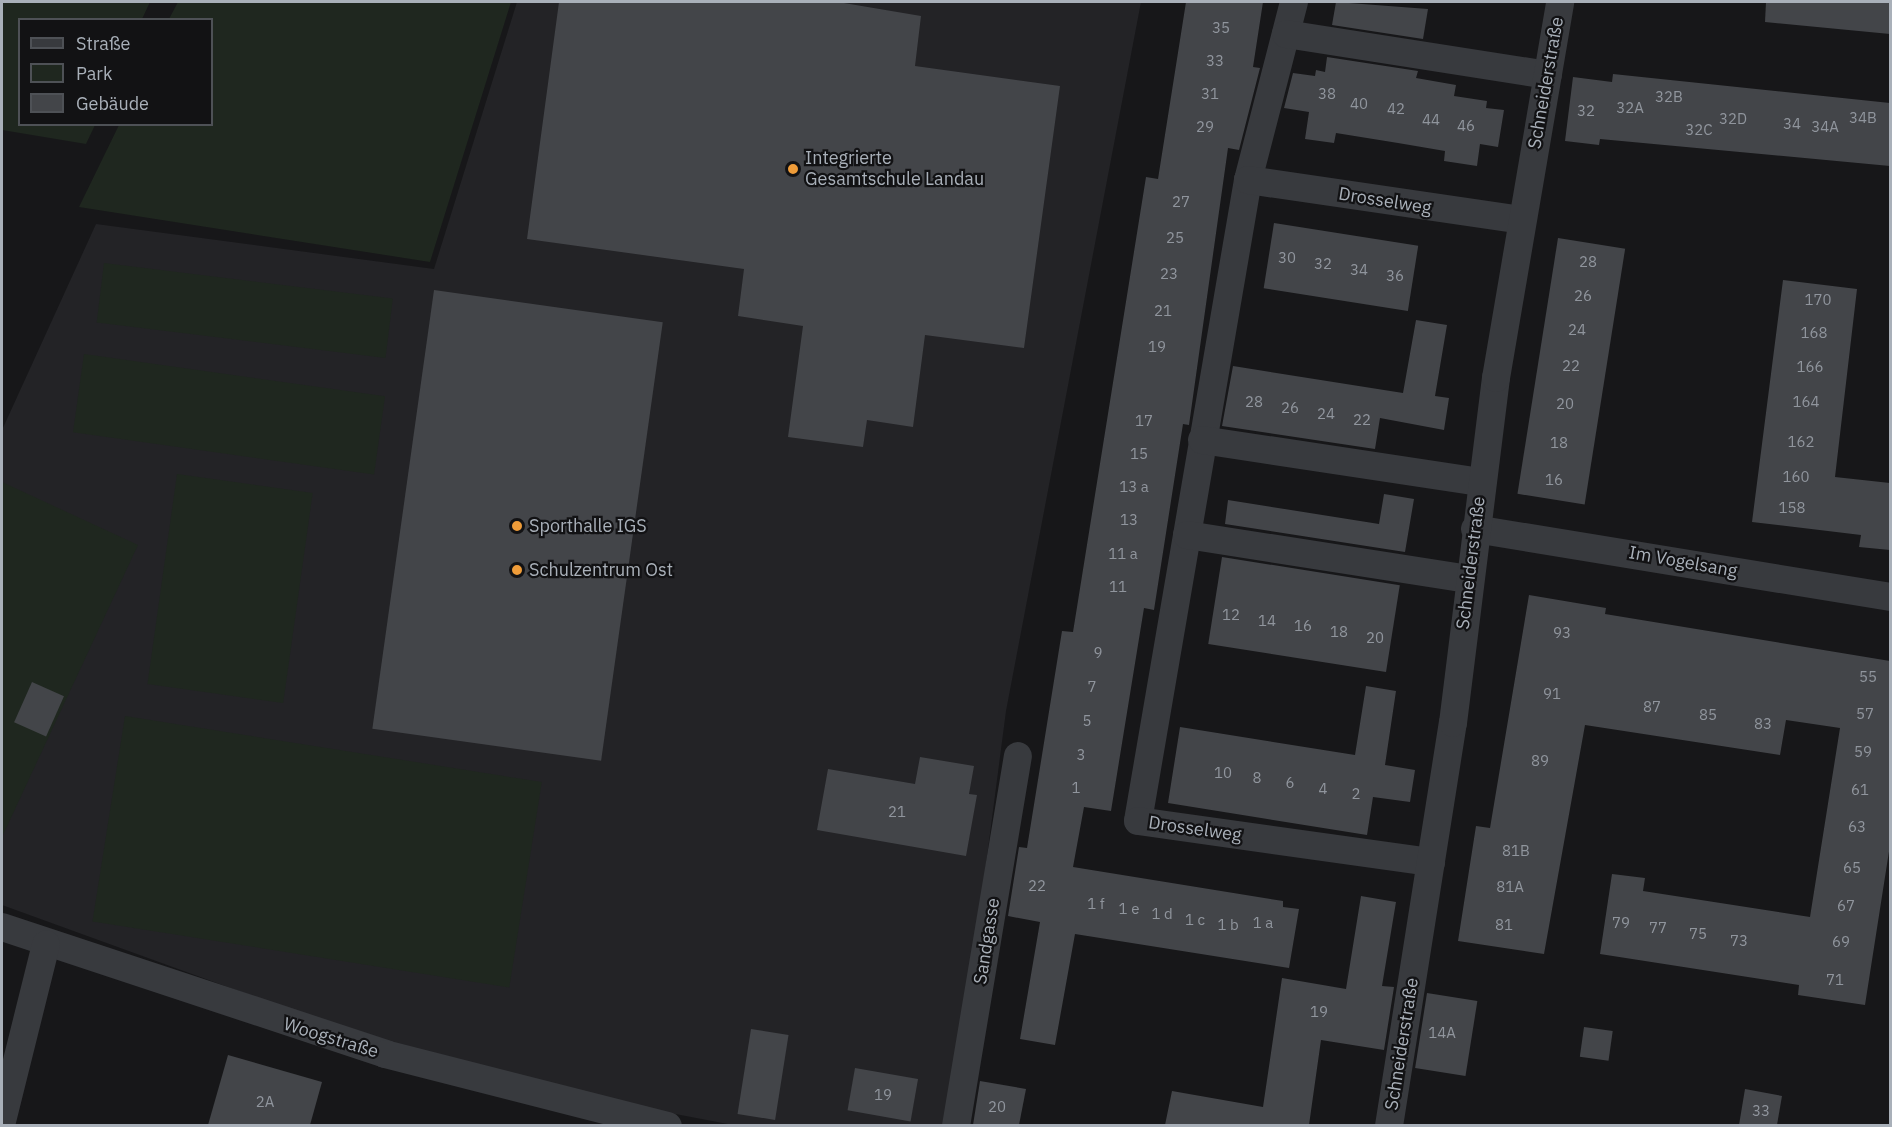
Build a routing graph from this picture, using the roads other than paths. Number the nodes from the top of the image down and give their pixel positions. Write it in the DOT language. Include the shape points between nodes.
graph roads {
  1 [pos="1294,2"];
  2 [pos="1560,2"];
  3 [pos="1286,34"];
  4 [pos="1548,75"];
  5 [pos="1248,180"];
  6 [pos="1522,220"];
  7 [pos="1202,440"];
  8 [pos="1480,482"];
  9 [pos="1475,529"];
  10 [pos="1187,535"];
  11 [pos="1468,579"];
  12 [pos="1890,597"];
  13 [pos="1017,756"];
  14 [pos="1431,862"];
  15 [pos="2,927"];
  16 [pos="46,944"];
  17 [pos="2,1121"];
  18 [pos="668,1125"];
  19 [pos="956,1125"];
  20 [pos="1389,1125"];
  1 -- 3 [label="street, Drosselweg"];
  2 -- 4 [label="street, Schneiderstraße"];
  3 -- 4 [label="street"];
  3 -- 5 [label="street, Drosselweg"];
  4 -- 6 [label="street, Schneiderstraße"];
  5 -- 6 [label="street, Drosselweg"];
  5 -- 7 [label="street, Drosselweg"];
  6 -- 8 [label="street, Schneiderstraße"];
  7 -- 8 [label="street"];
  7 -- 10 [label="street, Drosselweg"];
  8 -- 9 [label="street, Schneiderstraße"];
  9 -- 11 [label="street, Schneiderstraße"];
  9 -- 12 [label="street, Im Vogelsang"];
  10 -- 11 [label="street"];
  10 -- 14 [label="street, Drosselweg" via="1138,821"];
  11 -- 14 [label="street, Schneiderstraße"];
  13 -- 19 [label="street, Sandgasse"];
  14 -- 20 [label="street, Schneiderstraße"];
  15 -- 16 [label="street, Woogstraße"];
  16 -- 17 [label="street"];
  16 -- 18 [label="street, Woogstraße" via="385,1054"];
}
